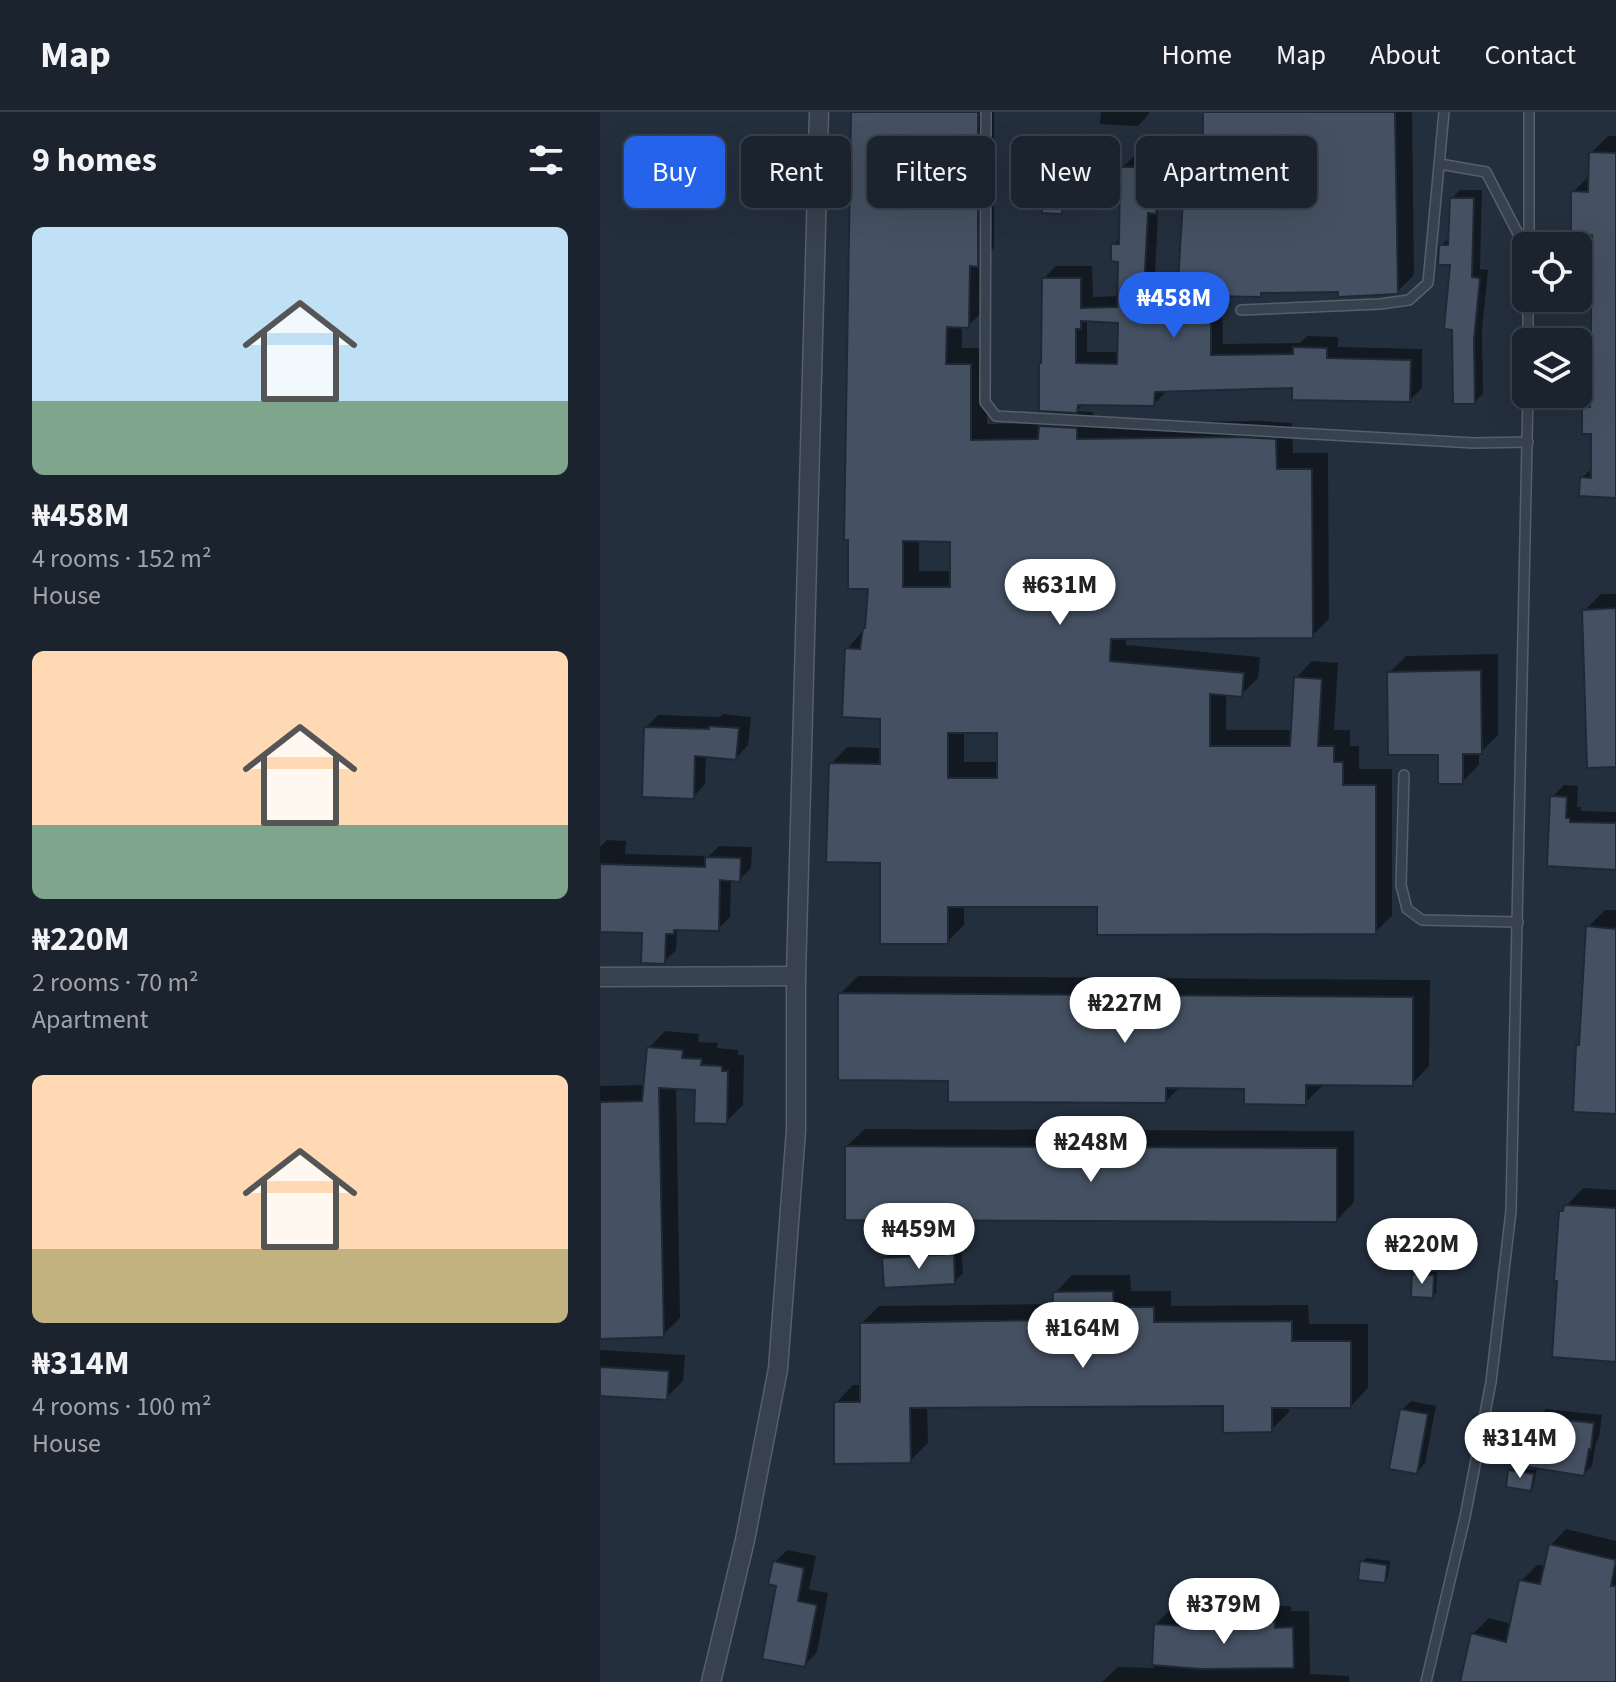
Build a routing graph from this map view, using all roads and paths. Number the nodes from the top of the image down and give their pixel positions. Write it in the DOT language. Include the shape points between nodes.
graph roads {
  1 [pos="819,112"];
  2 [pos="986,112"];
  3 [pos="1444,112"];
  4 [pos="1529,112"];
  5 [pos="1440,164"];
  6 [pos="1519,232"];
  7 [pos="1527,232"];
  8 [pos="1241,310"];
  9 [pos="1528,408"];
  10 [pos="1528,442"];
  11 [pos="1404,775"];
  12 [pos="1518,922"];
  13 [pos="796,976"];
  14 [pos="600,977"];
  15 [pos="711,1682"];
  16 [pos="1426,1682"];
  1 -- 13 [label="street"];
  2 -- 10 [label="lane" via="985,402 996,416"];
  3 -- 5 [label="lane"];
  4 -- 7 [label="lane"];
  5 -- 6 [label="lane" via="1486,172"];
  5 -- 8 [label="lane" via="1428,283 1409,300"];
  9 -- 10 [label="lane"];
  10 -- 12 [label="lane"];
  11 -- 12 [label="lane" via="1401,885 1407,909 1422,920"];
  12 -- 16 [label="lane" via="1511,1211 1491,1382"];
  13 -- 14 [label="street"];
  13 -- 15 [label="street" via="796,1130 778,1369"];
}
